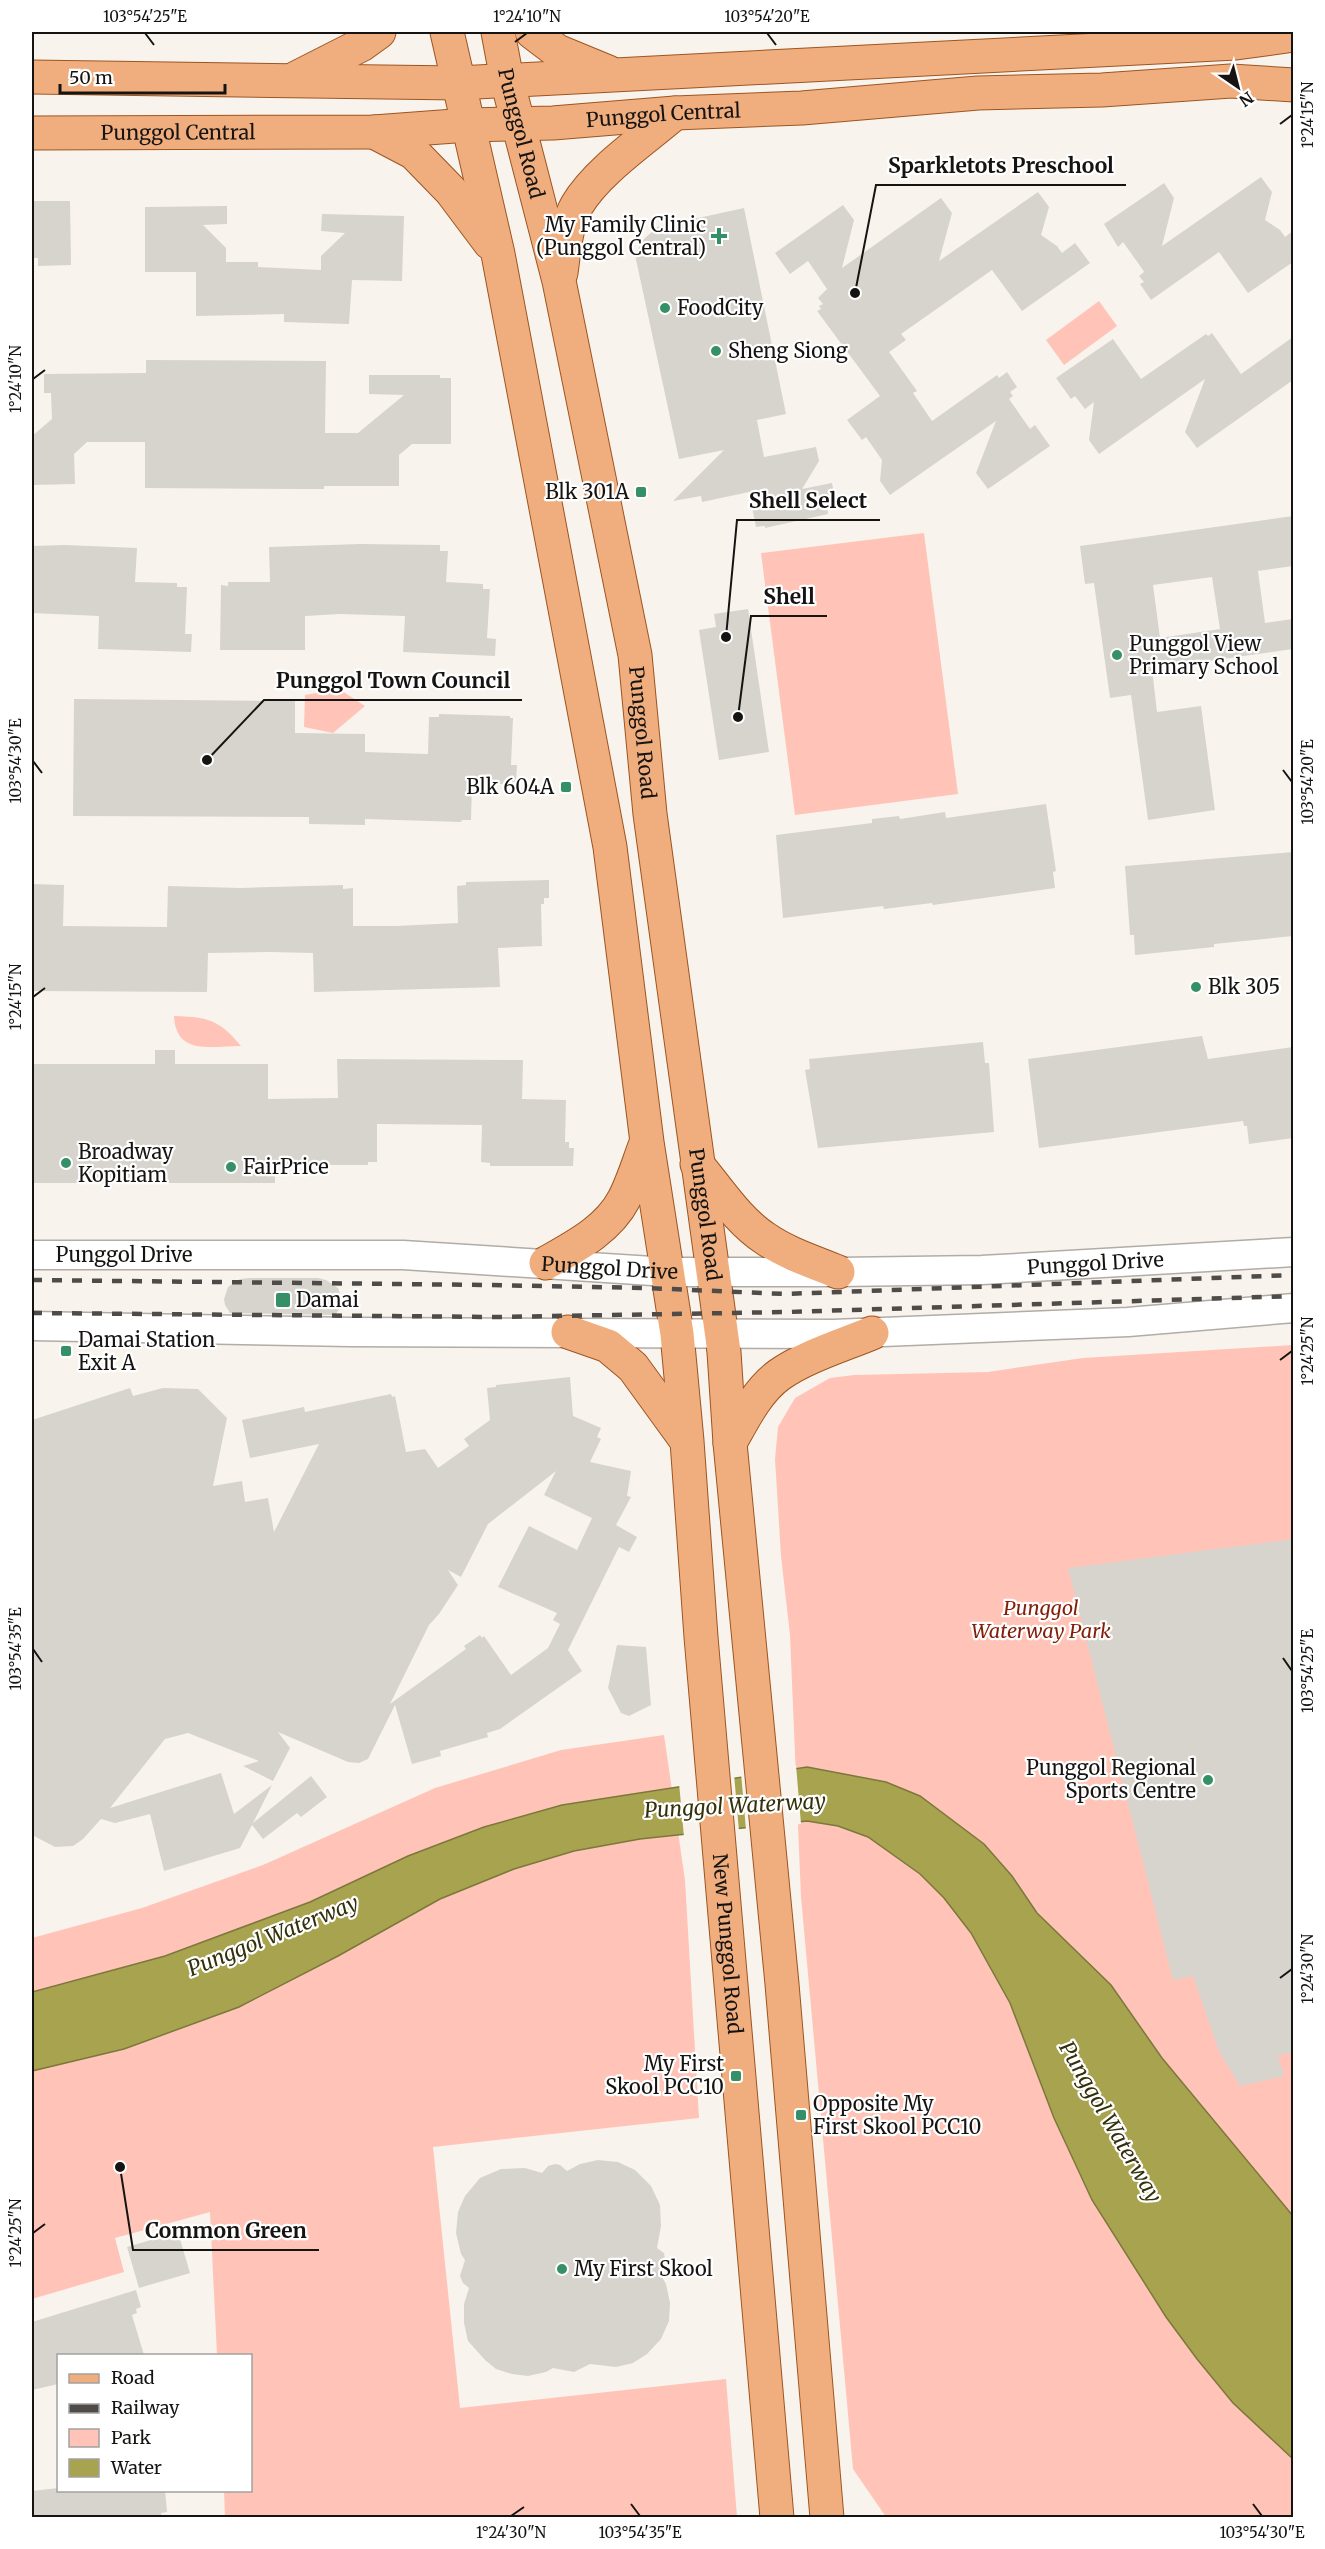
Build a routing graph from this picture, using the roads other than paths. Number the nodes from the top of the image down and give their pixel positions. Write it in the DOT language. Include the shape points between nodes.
graph roads {
  1 [pos="379,32"];
  2 [pos="447,32"];
  3 [pos="498,32"];
  4 [pos="532,32"];
  5 [pos="1293,35"];
  6 [pos="1260,41"];
  7 [pos="1293,56"];
  8 [pos="618,76"];
  9 [pos="32,77"];
  10 [pos="292,80"];
  11 [pos="507,80"];
  12 [pos="458,83"];
  13 [pos="1293,85"];
  14 [pos="675,113"];
  15 [pos="519,123"];
  16 [pos="468,125"];
  17 [pos="374,132"];
  18 [pos="32,133"];
  19 [pos="498,254"];
  20 [pos="559,281"];
  21 [pos="646,1142"];
  22 [pos="697,1164"];
  23 [pos="1293,1252"];
  24 [pos="32,1255"];
  25 [pos="546,1263"];
  26 [pos="712,1271"];
  27 [pos="668,1272"];
  28 [pos="838,1272"];
  29 [pos="1293,1308"];
  30 [pos="32,1326"];
  31 [pos="568,1332"];
  32 [pos="872,1333"];
  33 [pos="677,1334"];
  34 [pos="721,1334"];
  35 [pos="687,1441"];
  36 [pos="730,1443"];
  37 [pos="777,2517"];
  38 [pos="827,2517"];
  1 -- 10 [label="main road"];
  2 -- 12 [label="main road"];
  3 -- 11 [label="main road, Punggol Road"];
  4 -- 8 [label="main road" via="557,51"];
  5 -- 6 [label="main road, Punggol Central"];
  6 -- 7 [label="main road" via="1289,48"];
  6 -- 8 [label="main road, Punggol Central"];
  8 -- 11 [label="main road, Punggol Central"];
  9 -- 10 [label="main road, Punggol Central"];
  10 -- 12 [label="main road, Punggol Central"];
  11 -- 12 [label="main road, Punggol Central"];
  11 -- 15 [label="main road, Punggol Road"];
  12 -- 16 [label="main road"];
  13 -- 14 [label="main road, Punggol Central" via="1231,81"];
  14 -- 15 [label="main road, Punggol Central"];
  14 -- 20 [label="main road" via="592,183 576,207"];
  15 -- 16 [label="main road, Punggol Central"];
  15 -- 20 [label="main road, Punggol Road"];
  16 -- 17 [label="main road, Punggol Central"];
  16 -- 19 [label="main road"];
  17 -- 18 [label="main road, Punggol Central"];
  17 -- 19 [label="main road" via="414,153 451,191"];
  19 -- 21 [label="main road" via="610,848"];
  20 -- 22 [label="main road, Punggol Road" via="635,654 650,814"];
  21 -- 25 [label="main road" via="623,1200 610,1219"];
  21 -- 27 [label="main road"];
  22 -- 26 [label="main road, Punggol Road"];
  22 -- 28 [label="main road" via="766,1240"];
  23 -- 28 [label="street, Punggol Drive" via="982,1270"];
  24 -- 25 [label="street, Punggol Drive" via="403,1255"];
  25 -- 27 [label="street, Punggol Drive"];
  26 -- 27 [label="street, Punggol Drive"];
  26 -- 28 [label="street, Punggol Drive"];
  26 -- 34 [label="main road, Punggol Road"];
  27 -- 33 [label="main road"];
  29 -- 32 [label="street" via="1128,1322"];
  30 -- 31 [label="street"];
  31 -- 33 [label="street"];
  31 -- 35 [label="main road" via="608,1346 633,1367"];
  32 -- 34 [label="street"];
  32 -- 36 [label="main road" via="777,1376"];
  33 -- 34 [label="street"];
  33 -- 35 [label="main road"];
  34 -- 36 [label="main road, Punggol Road"];
  35 -- 37 [label="main road, New Punggol Road"];
  36 -- 38 [label="main road" via="782,1984"];
}
